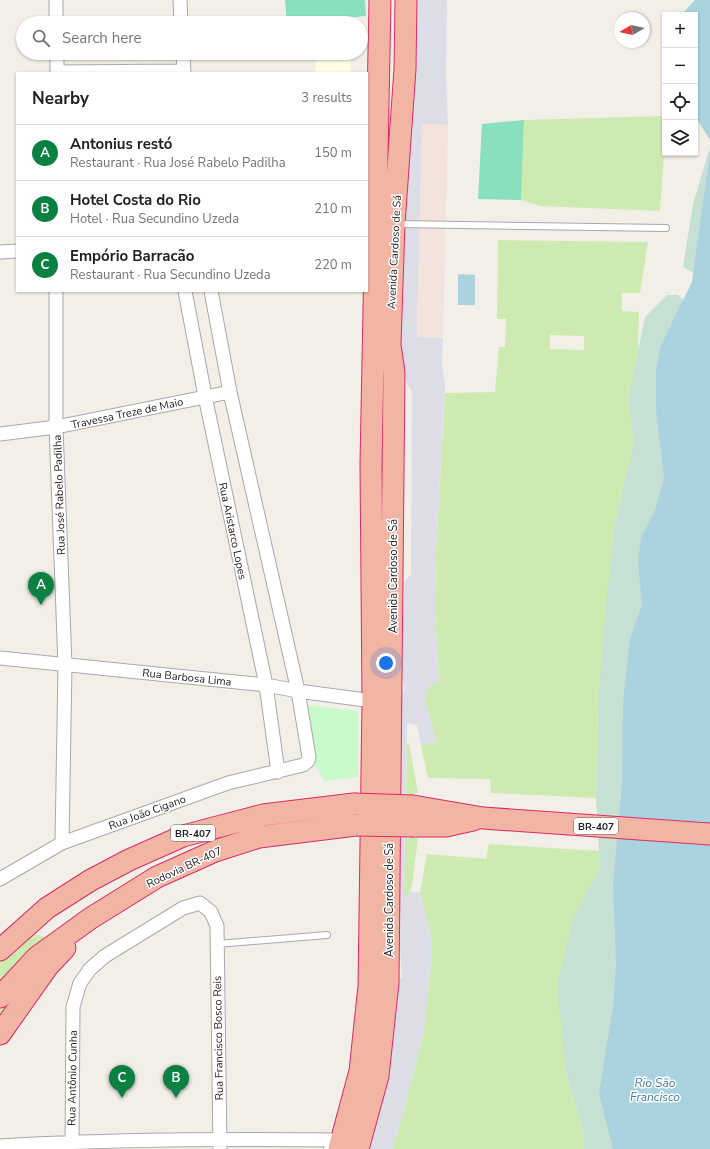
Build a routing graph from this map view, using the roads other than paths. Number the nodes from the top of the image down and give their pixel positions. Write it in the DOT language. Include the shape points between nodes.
graph roads {
  1 [pos="56,0"];
  2 [pos="180,0"];
  3 [pos="380,0"];
  4 [pos="406,0"];
  5 [pos="56,16"];
  6 [pos="181,16"];
  7 [pos="57,60"];
  8 [pos="183,60"];
  9 [pos="57,72"];
  10 [pos="184,72"];
  11 [pos="379,226"];
  12 [pos="666,228"];
  13 [pos="16,251"];
  14 [pos="0,252"];
  15 [pos="56,292"];
  16 [pos="185,292"];
  17 [pos="211,292"];
  18 [pos="230,392"];
  19 [pos="205,396"];
  20 [pos="56,427"];
  21 [pos="0,434"];
  22 [pos="0,658"];
  23 [pos="64,665"];
  24 [pos="266,685"];
  25 [pos="298,691"];
  26 [pos="373,701"];
  27 [pos="278,772"];
  28 [pos="483,818"];
  29 [pos="710,834"];
  30 [pos="62,843"];
  31 [pos="0,879"];
  32 [pos="46,908"];
  33 [pos="91,918"];
  34 [pos="217,926"];
  35 [pos="0,932"];
  36 [pos="327,935"];
  37 [pos="217,944"];
  38 [pos="0,950"];
  39 [pos="0,997"];
  40 [pos="0,1034"];
  41 [pos="220,1144"];
  42 [pos="257,1144"];
  43 [pos="72,1145"];
  44 [pos="340,1145"];
  45 [pos="0,1146"];
  1 -- 5 [label="street"];
  2 -- 6 [label="street"];
  3 -- 11 [label="highway, Avenida Cardoso de Sá"];
  4 -- 11 [label="highway, Avenida Cardoso de Sá" via="405,69"];
  7 -- 9 [label="street"];
  8 -- 10 [label="street"];
  9 -- 10 [label="street"];
  11 -- 12 [label="lane"];
  11 -- 26 [label="highway, Avenida Cardoso de Sá" via="371,464"];
  11 -- 44 [label="highway, Avenida Cardoso de Sá" via="394,372 388,983 378,1076"];
  13 -- 14 [label="street"];
  15 -- 20 [label="street, Rua José Rabelo Padilha"];
  16 -- 19 [label="street, Rua Aristarco Lopes"];
  17 -- 18 [label="street"];
  18 -- 19 [label="street, Travessa Treze de Maio"];
  18 -- 25 [label="street"];
  19 -- 20 [label="street, Travessa Treze de Maio"];
  19 -- 24 [label="street, Rua Aristarco Lopes"];
  20 -- 21 [label="street, Travessa Treze de Maio"];
  20 -- 23 [label="street, Rua José Rabelo Padilha"];
  22 -- 23 [label="street, Rua Barbosa Lima"];
  23 -- 24 [label="street, Rua Barbosa Lima"];
  23 -- 30 [label="street, Rua José Rabelo Padilha"];
  24 -- 25 [label="street, Rua Barbosa Lima"];
  24 -- 27 [label="street, Rua Aristarco Lopes"];
  25 -- 26 [label="street, Rua Barbosa Lima"];
  25 -- 27 [label="street, Rua João Cigano" via="309,757 303,765"];
  26 -- 44 [label="highway, Avenida Cardoso de Sá" via="369,986 360,1071"];
  27 -- 30 [label="street, Rua João Cigano" via="228,783"];
  28 -- 29 [label="highway, BR-407"];
  28 -- 32 [label="highway, Rodovia BR-407 / BR-407, bridge" via="413,806 354,804 263,815 182,836 91,880"];
  28 -- 33 [label="highway, Rodovia BR-407 / BR-407, bridge" via="446,826 356,825 259,837 215,851 158,877"];
  30 -- 31 [label="street, Rua João Cigano"];
  32 -- 35 [label="highway"];
  32 -- 38 [label="highway, Rodovia BR-407 / BR-407"];
  33 -- 39 [label="highway, Rodovia BR-407 / BR-407" via="37,957"];
  33 -- 40 [label="highway" via="48,966"];
  34 -- 37 [label="street, Rua Francisco Bosco Reis"];
  34 -- 43 [label="street, Rua Antônio Cunha" via="211,912 204,905 194,904 183,908 105,956 90,969 80,984 73,1007"];
  36 -- 37 [label="lane"];
  37 -- 41 [label="street, Rua Francisco Bosco Reis"];
  41 -- 42 [label="street"];
  41 -- 43 [label="street"];
  42 -- 44 [label="street"];
  43 -- 45 [label="street"];
}
